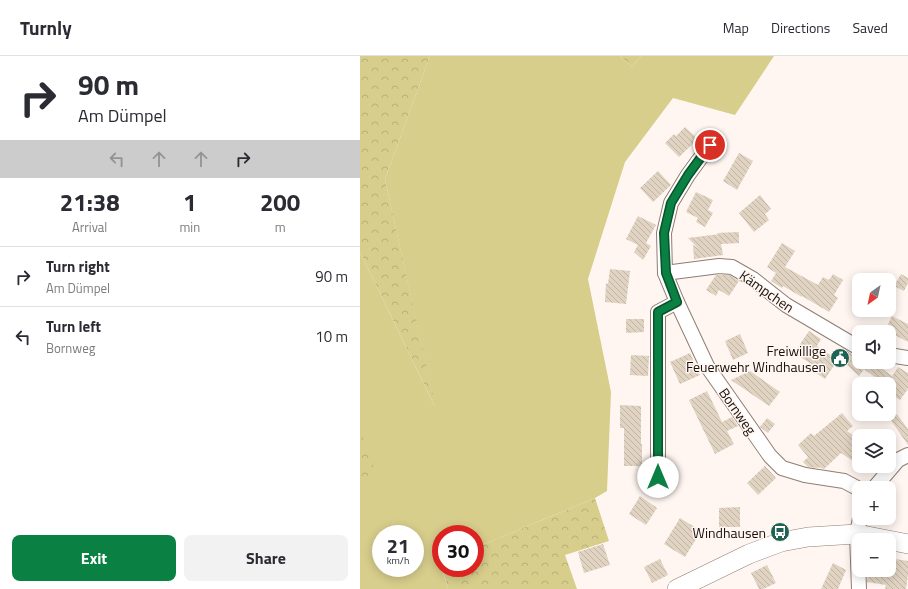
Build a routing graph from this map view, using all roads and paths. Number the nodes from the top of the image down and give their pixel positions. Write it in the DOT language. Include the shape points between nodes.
graph roads {
  1 [pos="710,145"];
  2 [pos="666,273"];
  3 [pos="677,302"];
  4 [pos="852,344"];
  5 [pos="896,356"];
  6 [pos="908,358"];
  7 [pos="908,455"];
  8 [pos="658,477"];
  9 [pos="880,481"];
  10 [pos="852,485"];
  11 [pos="858,526"];
  12 [pos="908,544"];
  13 [pos="677,589"];
  14 [pos="859,589"];
  1 -- 2 [label="street, Bornweg" via="671,203 664,233"];
  2 -- 3 [label="street, Bornweg"];
  2 -- 4 [label="street, Kämpchen" via="719,266 732,267 753,279 786,305"];
  3 -- 8 [label="street" via="658,312"];
  3 -- 10 [label="street, Bornweg" via="707,366 770,456 782,468 805,475 844,480"];
  5 -- 6 [label="street"];
  7 -- 9 [label="street" via="898,460"];
  11 -- 12 [label="main road"];
  11 -- 13 [label="main road" via="781,542 749,554"];
  11 -- 14 [label="street"];
}
